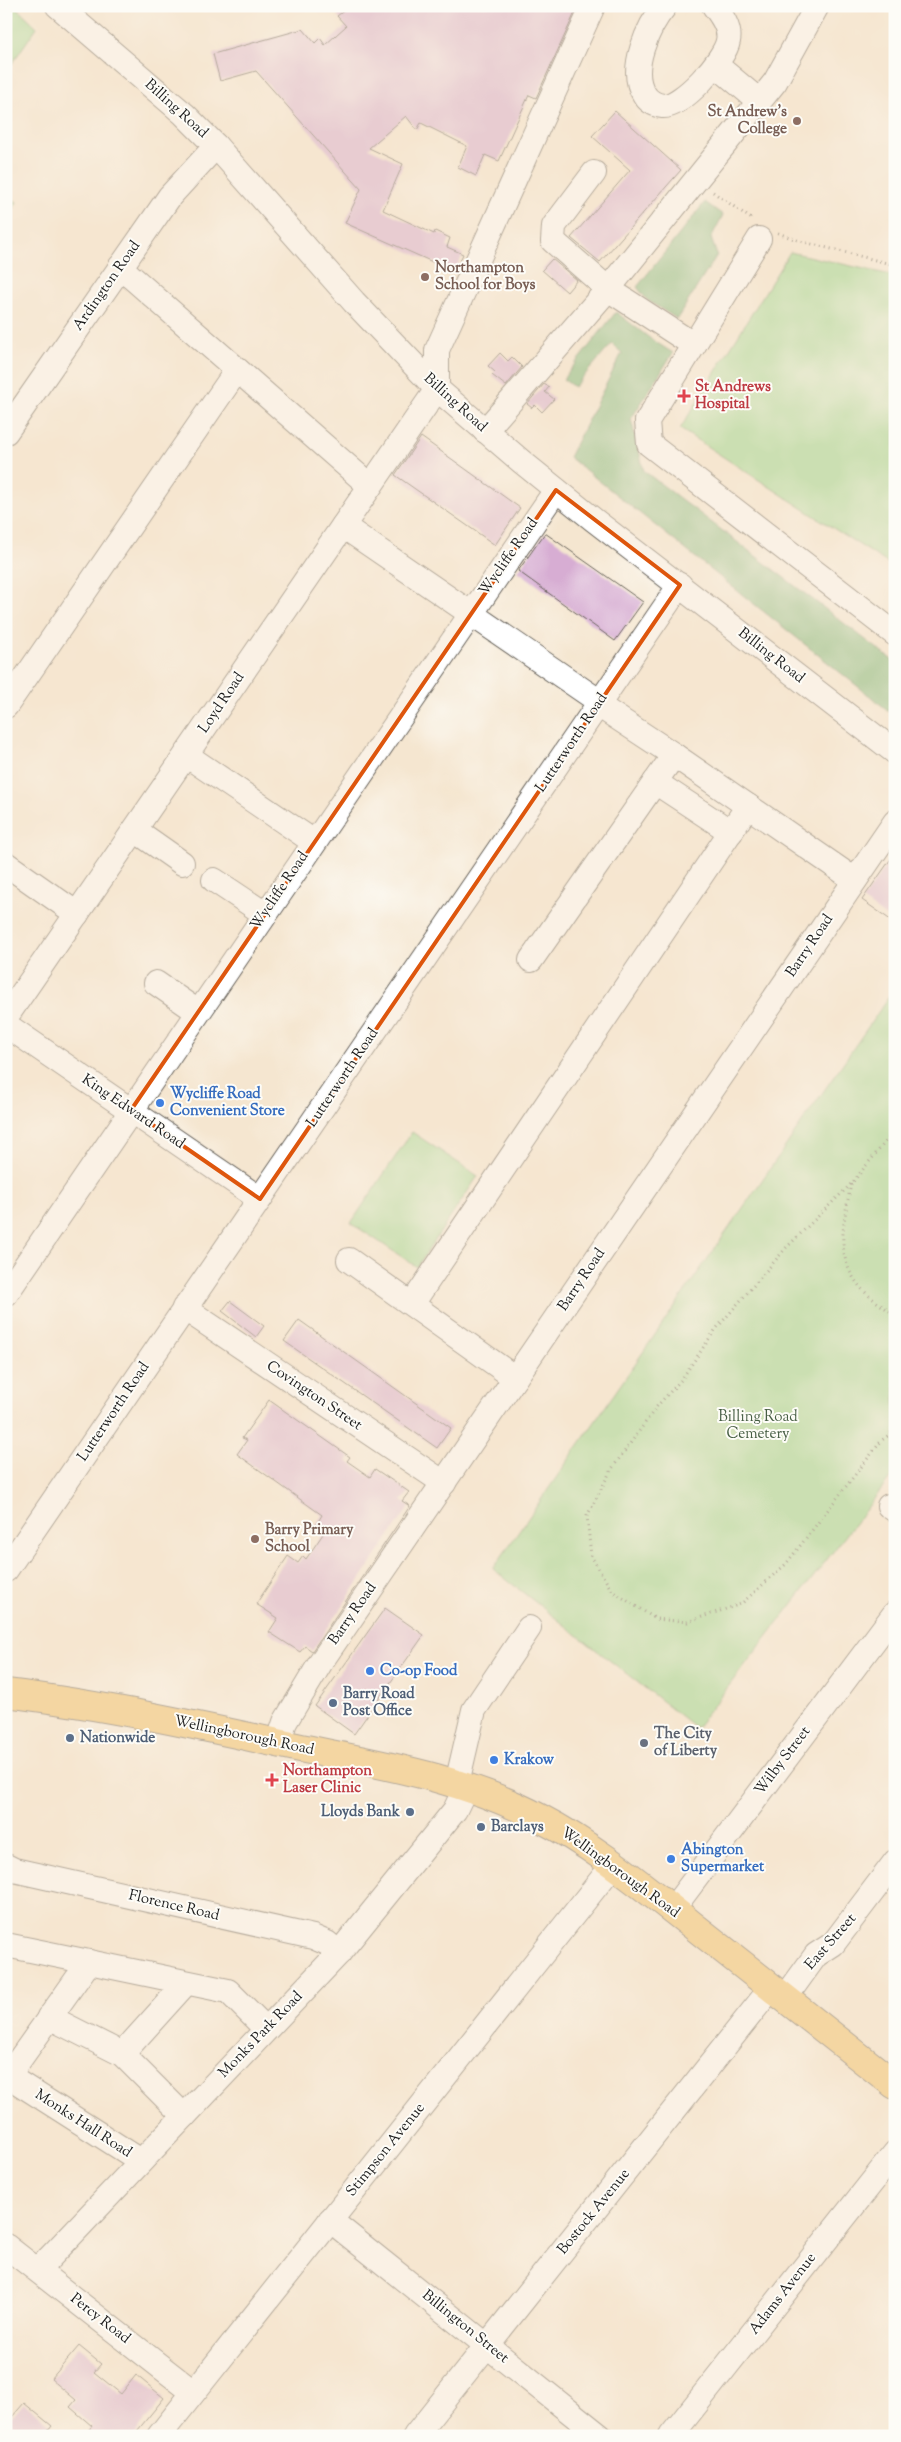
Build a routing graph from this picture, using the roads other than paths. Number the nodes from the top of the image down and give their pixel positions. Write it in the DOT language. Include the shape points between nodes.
graph roads {
  1 [pos="58,6"];
  2 [pos="593,6"];
  3 [pos="665,6"];
  4 [pos="714,6"];
  5 [pos="817,6"];
  6 [pos="716,65"];
  7 [pos="759,101"];
  8 [pos="216,146"];
  9 [pos="594,173"];
  10 [pos="763,231"];
  11 [pos="120,267"];
  12 [pos="608,289"];
  13 [pos="694,345"];
  14 [pos="237,370"];
  15 [pos="437,389"];
  16 [pos="485,431"];
  17 [pos="6,432"];
  18 [pos="370,486"];
  19 [pos="556,490"];
  20 [pos="343,526"];
  21 [pos="680,585"];
  22 [pos="470,614"];
  23 [pos="895,634"];
  24 [pos="599,703"];
  25 [pos="6,706"];
  26 [pos="895,752"];
  27 [pos="186,754"];
  28 [pos="674,754"];
  29 [pos="655,782"];
  30 [pos="748,806"];
  31 [pos="895,822"];
  32 [pos="135,830"];
  33 [pos="731,832"];
  34 [pos="314,842"];
  35 [pos="182,863"];
  36 [pos="6,864"];
  37 [pos="214,880"];
  38 [pos="855,880"];
  39 [pos="77,914"];
  40 [pos="265,914"];
  41 [pos="531,960"];
  42 [pos="156,982"];
  43 [pos="198,1012"];
  44 [pos="6,1017"];
  45 [pos="6,1025"];
  46 [pos="131,1110"];
  47 [pos="260,1199"];
  48 [pos="349,1260"];
  49 [pos="6,1294"];
  50 [pos="412,1304"];
  51 [pos="184,1308"];
  52 [pos="516,1378"];
  53 [pos="444,1484"];
  54 [pos="6,1570"];
  55 [pos="895,1613"];
  56 [pos="529,1628"];
  57 [pos="6,1693"];
  58 [pos="278,1743"];
  59 [pos="461,1785"];
  60 [pos="895,1862"];
  61 [pos="613,1865"];
  62 [pos="6,1866"];
  63 [pos="672,1910"];
  64 [pos="6,1945"];
  65 [pos="339,1953"];
  66 [pos="85,1966"];
  67 [pos="186,1983"];
  68 [pos="778,1992"];
  69 [pos="49,2016"];
  70 [pos="266,2029"];
  71 [pos="122,2054"];
  72 [pos="7,2075"];
  73 [pos="894,2082"];
  74 [pos="184,2116"];
  75 [pos="895,2153"];
  76 [pos="141,2161"];
  77 [pos="330,2220"];
  78 [pos="6,2246"];
  79 [pos="38,2270"];
  80 [pos="487,2345"];
  81 [pos="193,2392"];
  82 [pos="159,2436"];
  83 [pos="415,2436"];
  84 [pos="600,2436"];
  85 [pos="671,2436"];
  1 -- 8 [label="street, Billing Road" via="177,108"];
  2 -- 15 [label="street" via="437,350"];
  3 -- 6 [label="street" via="639,58 636,76 646,98 665,106 680,100"];
  4 -- 6 [label="street" via="724,20 729,39"];
  5 -- 7 [label="street" via="775,82"];
  6 -- 7 [label="street"];
  7 -- 12 [label="street"];
  8 -- 11 [label="street, Ardington Road" via="170,196"];
  8 -- 15 [label="street, Billing Road" via="360,309"];
  9 -- 12 [label="street" via="554,226 554,241"];
  10 -- 13 [label="street"];
  11 -- 14 [label="street"];
  11 -- 17 [label="street, Ardington Road"];
  12 -- 13 [label="street"];
  12 -- 16 [label="street"];
  13 -- 23 [label="street" via="647,421 649,444"];
  14 -- 18 [label="street"];
  14 -- 25 [label="street"];
  15 -- 16 [label="street, Billing Road"];
  15 -- 18 [label="street, Loyd Road"];
  16 -- 19 [label="street, Billing Road"];
  18 -- 20 [label="street, Loyd Road"];
  19 -- 21 [label="street, Billing Road"];
  19 -- 22 [label="street, Wycliffe Road"];
  20 -- 22 [label="street"];
  20 -- 27 [label="street, Loyd Road"];
  21 -- 24 [label="street, Lutterworth Road"];
  21 -- 26 [label="street, Billing Road"];
  22 -- 24 [label="street"];
  22 -- 34 [label="street, Wycliffe Road"];
  24 -- 28 [label="street"];
  24 -- 47 [label="street, Lutterworth Road"];
  27 -- 32 [label="street, Loyd Road"];
  27 -- 34 [label="street"];
  28 -- 29 [label="street"];
  28 -- 30 [label="street"];
  29 -- 33 [label="street"];
  29 -- 41 [label="street"];
  30 -- 33 [label="street"];
  30 -- 38 [label="street"];
  31 -- 38 [label="street, Barry Road"];
  32 -- 35 [label="street"];
  32 -- 39 [label="street, Loyd Road"];
  33 -- 50 [label="street"];
  34 -- 40 [label="street, Wycliffe Road"];
  36 -- 39 [label="street"];
  37 -- 40 [label="street"];
  38 -- 52 [label="street, Barry Road"];
  39 -- 44 [label="street, Loyd Road"];
  40 -- 43 [label="street, Wycliffe Road"];
  42 -- 43 [label="street"];
  43 -- 46 [label="street, Wycliffe Road"];
  45 -- 46 [label="street, King Edward Road"];
  46 -- 47 [label="street, King Edward Road"];
  46 -- 49 [label="street, Wycliffe Road"];
  47 -- 51 [label="street, Lutterworth Road"];
  48 -- 50 [label="street"];
  50 -- 52 [label="street"];
  51 -- 53 [label="street, Covington Street"];
  51 -- 54 [label="street, Lutterworth Road"];
  52 -- 53 [label="street, Barry Road"];
  53 -- 58 [label="street, Barry Road" via="321,1662 285,1722"];
  55 -- 63 [label="street, Wilby Street"];
  56 -- 59 [label="street, Monks Park Road" via="474,1710"];
  57 -- 58 [label="main road, Wellingborough Road" via="66,1700"];
  58 -- 59 [label="main road, Wellingborough Road"];
  59 -- 61 [label="main road, Wellingborough Road" via="497,1797 540,1818"];
  59 -- 65 [label="street, Monks Park Road" via="455,1810"];
  60 -- 68 [label="street, East Street" via="833,1944"];
  61 -- 63 [label="main road, Wellingborough Road"];
  61 -- 77 [label="street, Stimpson Avenue"];
  62 -- 65 [label="street, Florence Road" via="313,1937"];
  63 -- 68 [label="main road, Wellingborough Road"];
  64 -- 66 [label="street"];
  65 -- 70 [label="street, Monks Park Road"];
  66 -- 67 [label="street"];
  66 -- 69 [label="street, Monks Hall Road"];
  67 -- 70 [label="street" via="228,1991"];
  67 -- 71 [label="street"];
  68 -- 73 [label="main road, Wellingborough Road"];
  68 -- 80 [label="street, Bostock Avenue"];
  69 -- 71 [label="street"];
  69 -- 72 [label="street, Monks Hall Road"];
  70 -- 74 [label="street, Monks Park Road"];
  71 -- 74 [label="street"];
  72 -- 76 [label="street, Monks Hall Road"];
  74 -- 76 [label="street, Monks Park Road"];
  75 -- 85 [label="street, Adams Avenue"];
  76 -- 79 [label="street, Monks Park Road"];
  77 -- 80 [label="street, Billington Street"];
  77 -- 81 [label="street, Stimpson Avenue"];
  78 -- 79 [label="street, Percy Road"];
  79 -- 81 [label="street, Percy Road"];
  80 -- 83 [label="street, Bostock Avenue"];
  80 -- 84 [label="street, Billington Street"];
  81 -- 82 [label="street, Stimpson Avenue"];
}
